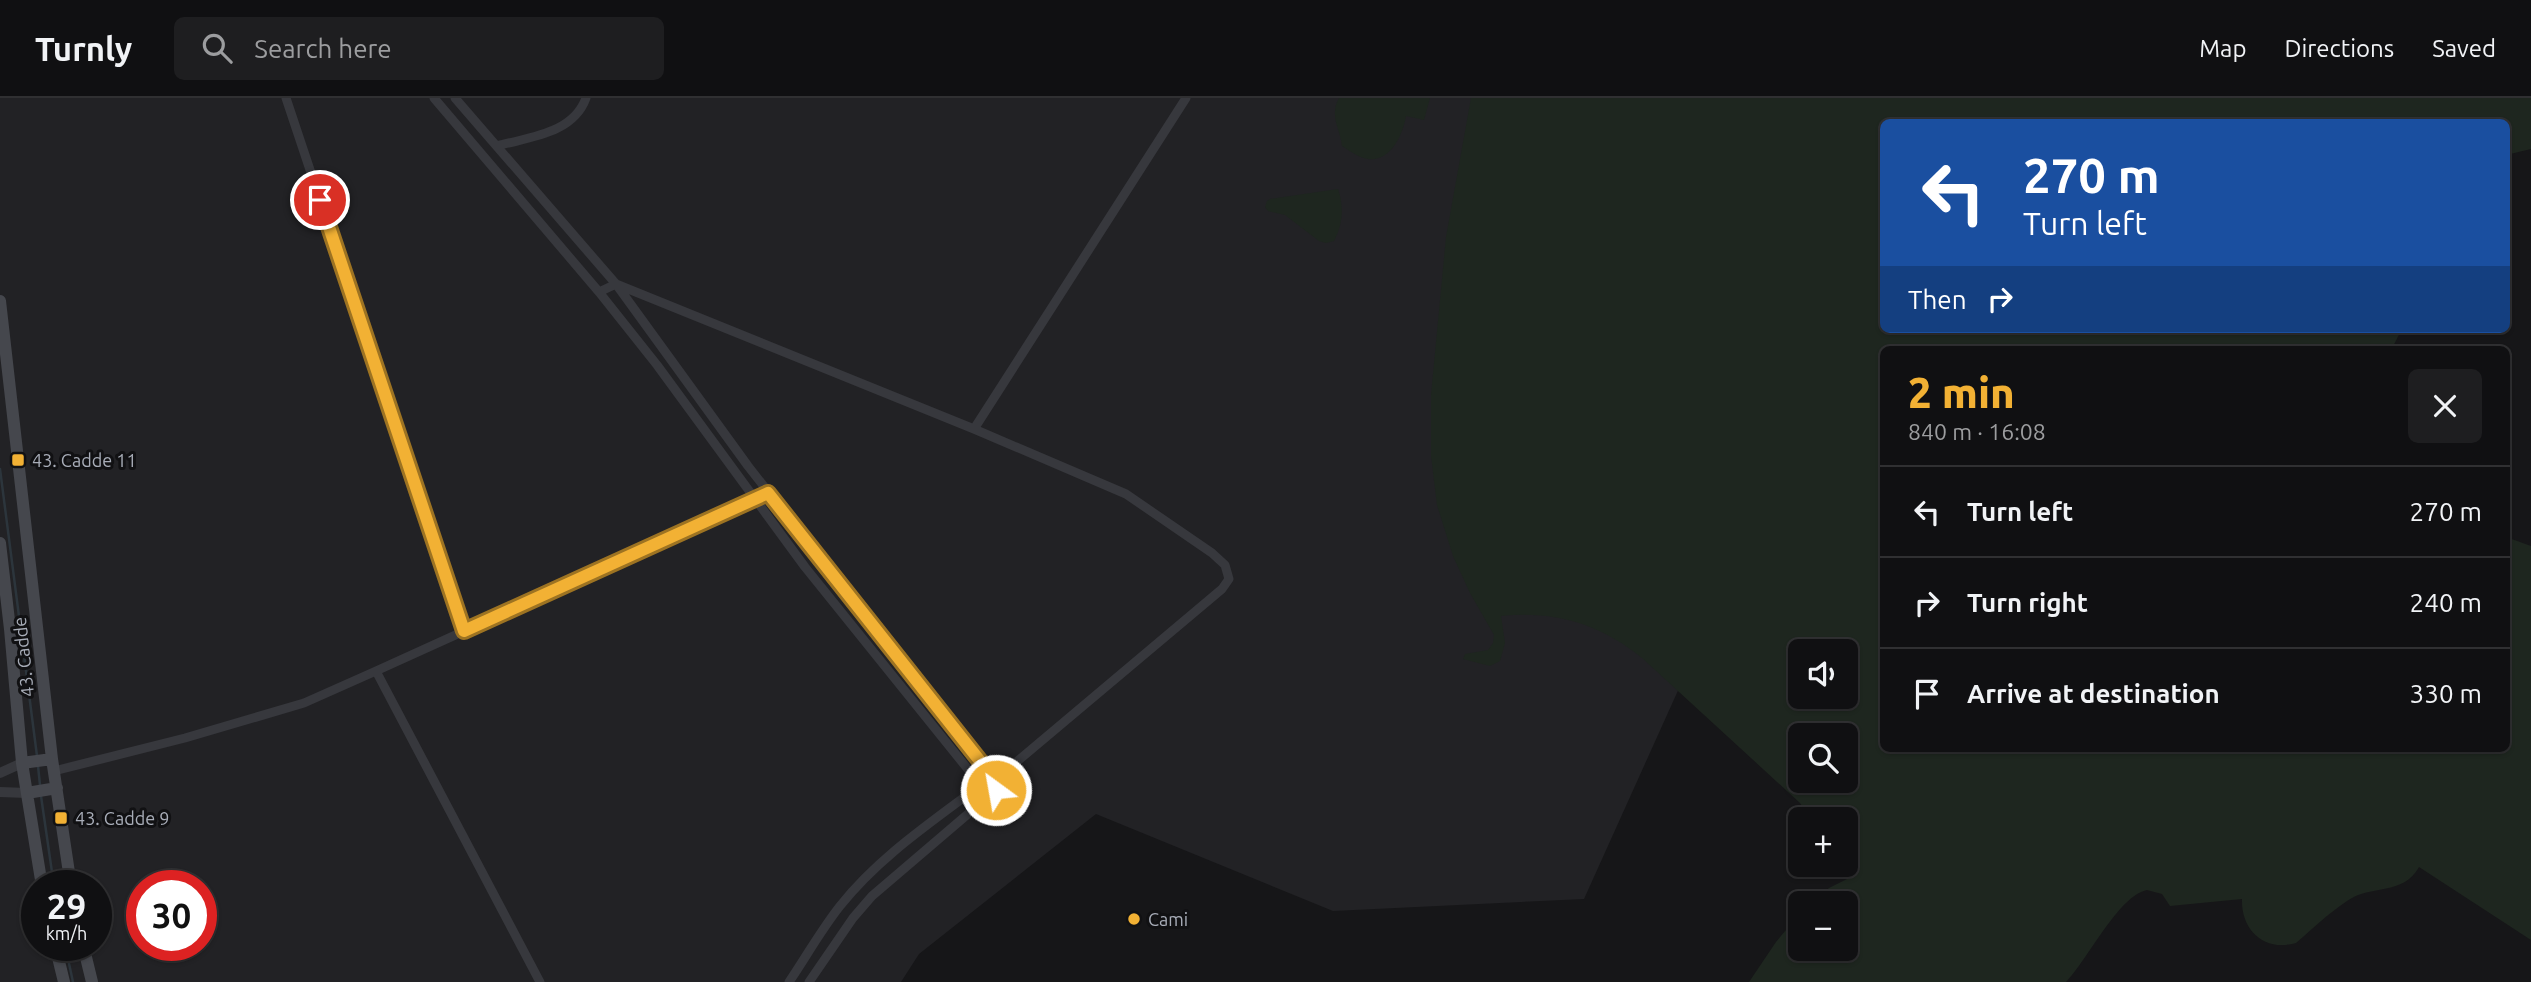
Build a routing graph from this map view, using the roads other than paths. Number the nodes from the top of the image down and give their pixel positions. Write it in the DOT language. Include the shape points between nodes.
graph roads {
  1 [pos="286,98"];
  2 [pos="434,98"];
  3 [pos="455,98"];
  4 [pos="586,98"];
  5 [pos="1186,98"];
  6 [pos="497,146"];
  7 [pos="616,284"];
  8 [pos="599,292"];
  9 [pos="0,301"];
  10 [pos="974,429"];
  11 [pos="768,493"];
  12 [pos="755,499"];
  13 [pos="0,543"];
  14 [pos="464,631"];
  15 [pos="376,671"];
  16 [pos="22,763"];
  17 [pos="53,765"];
  18 [pos="0,773"];
  19 [pos="993,779"];
  20 [pos="978,785"];
  21 [pos="57,788"];
  22 [pos="0,792"];
  23 [pos="27,793"];
  24 [pos="989,796"];
  25 [pos="39,870"];
  26 [pos="69,870"];
  27 [pos="59,961"];
  28 [pos="87,961"];
  29 [pos="64,982"];
  30 [pos="92,982"];
  31 [pos="540,982"];
  32 [pos="789,982"];
  33 [pos="809,982"];
  1 -- 14 [label="street"];
  2 -- 8 [label="street"];
  3 -- 6 [label="street"];
  4 -- 6 [label="street" via="575,118 562,127"];
  5 -- 10 [label="street"];
  6 -- 7 [label="street"];
  7 -- 8 [label="street"];
  7 -- 10 [label="street"];
  7 -- 11 [label="street"];
  8 -- 12 [label="street"];
  9 -- 17 [label="main road, 43. Cadde"];
  10 -- 19 [label="street" via="1126,494 1212,553 1229,574 1222,589"];
  11 -- 12 [label="street"];
  11 -- 19 [label="street"];
  12 -- 14 [label="street"];
  12 -- 20 [label="street"];
  13 -- 16 [label="main road, 43. Cadde"];
  14 -- 15 [label="street"];
  15 -- 17 [label="street" via="304,703 185,738"];
  15 -- 31 [label="street"];
  16 -- 17 [label="main road"];
  16 -- 18 [label="street"];
  16 -- 23 [label="main road, 43. Cadde"];
  17 -- 21 [label="main road, 43. Cadde"];
  19 -- 20 [label="street" via="984,777"];
  19 -- 24 [label="street" via="996,790"];
  20 -- 24 [label="street" via="982,794"];
  20 -- 32 [label="street" via="856,888"];
  21 -- 23 [label="main road"];
  21 -- 26 [label="main road"];
  22 -- 23 [label="street"];
  23 -- 25 [label="main road"];
  24 -- 33 [label="street" via="872,896"];
  27 -- 29 [label="main road"];
  28 -- 30 [label="main road"];
}
